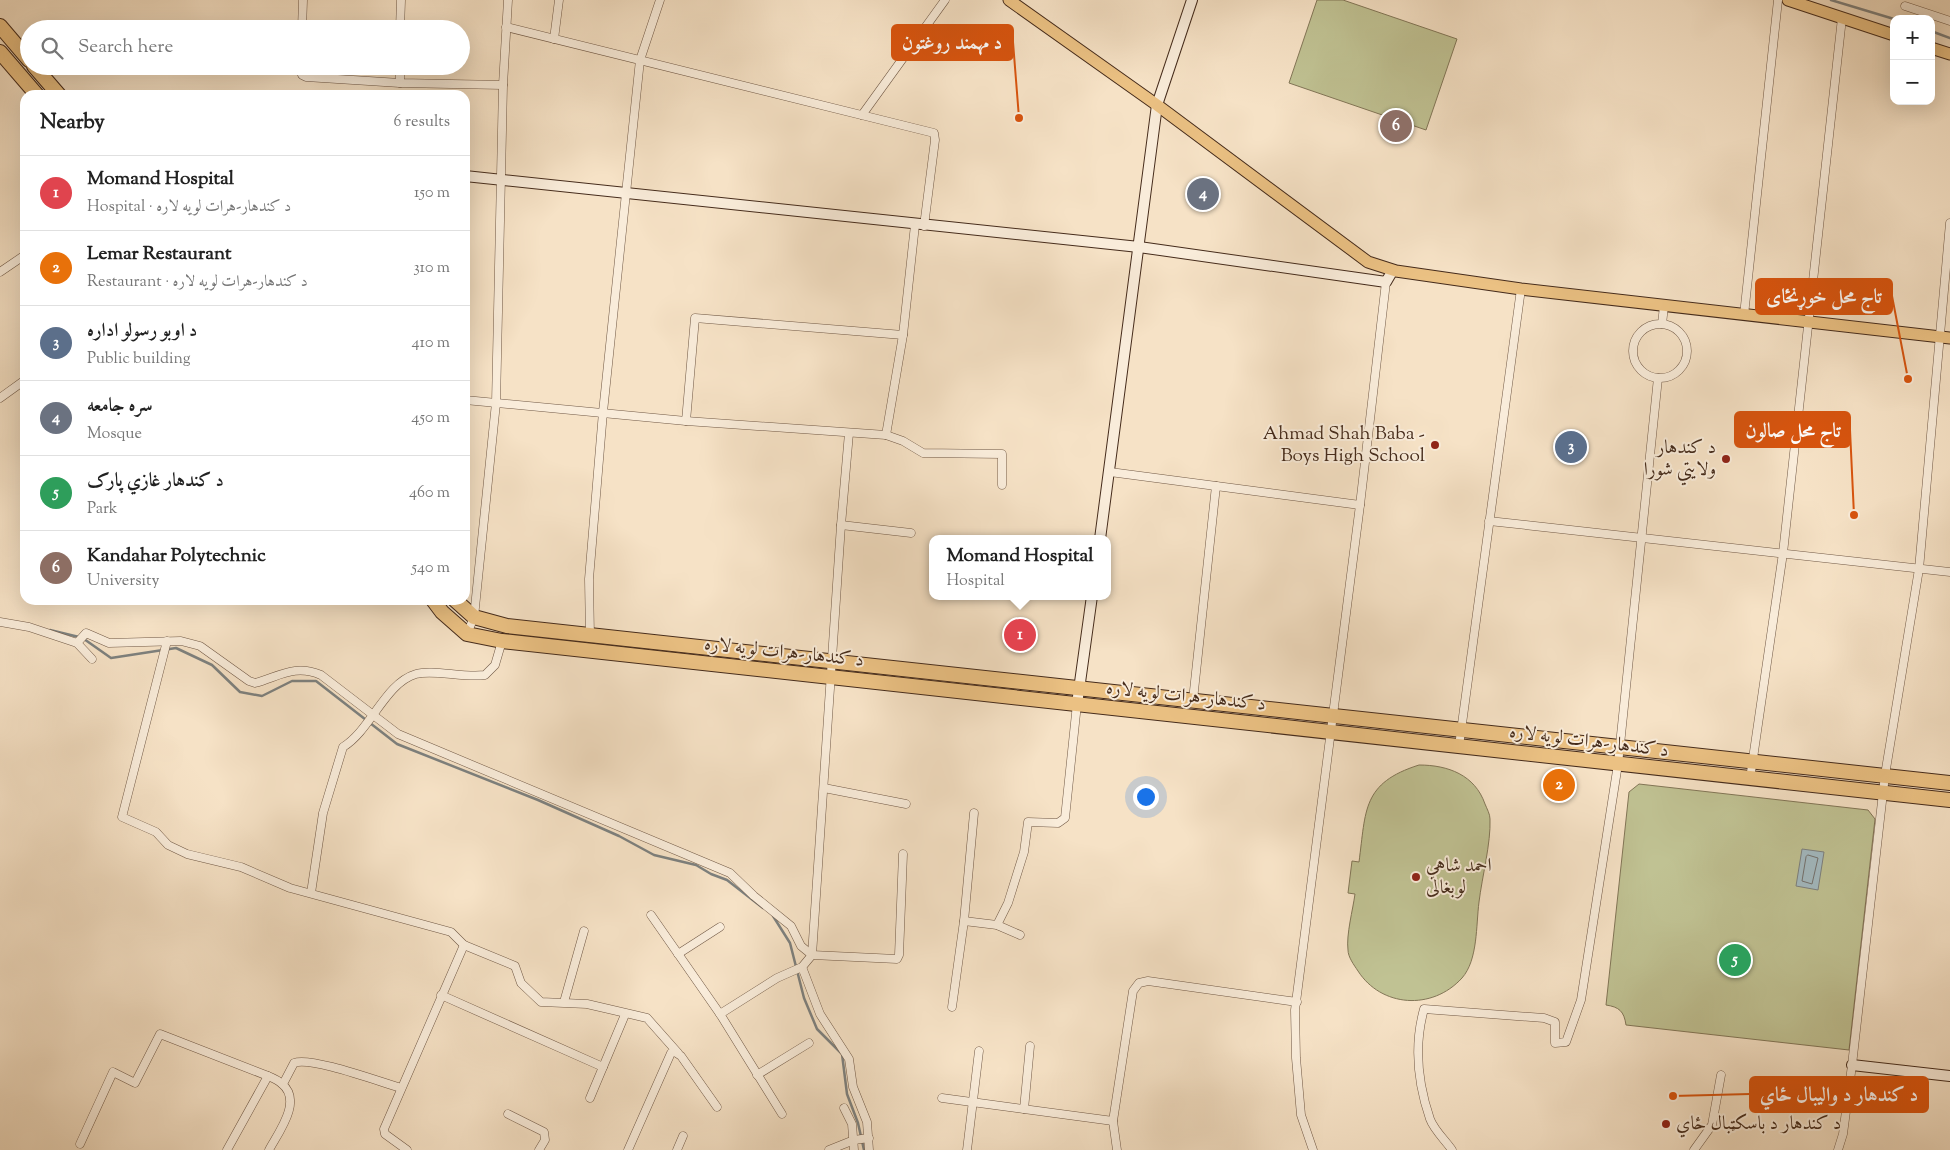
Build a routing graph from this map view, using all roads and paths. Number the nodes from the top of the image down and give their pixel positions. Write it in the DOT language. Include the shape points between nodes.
graph roads {
  1 [pos="303,0"];
  2 [pos="401,0"];
  3 [pos="508,0"];
  4 [pos="559,0"];
  5 [pos="660,0"];
  6 [pos="945,0"];
  7 [pos="1008,0"];
  8 [pos="1192,0"];
  9 [pos="1778,0"];
  10 [pos="1788,0"];
  11 [pos="1905,6"];
  12 [pos="1842,18"];
  13 [pos="302,20"];
  14 [pos="400,20"];
  15 [pos="1950,20"];
  16 [pos="0,26"];
  17 [pos="506,27"];
  18 [pos="1890,34"];
  19 [pos="554,39"];
  20 [pos="20,49"];
  21 [pos="1935,49"];
  22 [pos="0,52"];
  23 [pos="1950,54"];
  24 [pos="640,60"];
  25 [pos="42,75"];
  26 [pos="302,75"];
  27 [pos="400,75"];
  28 [pos="400,83"];
  29 [pos="503,85"];
  30 [pos="33,90"];
  31 [pos="55,90"];
  32 [pos="1156,105"];
  33 [pos="862,115"];
  34 [pos="470,177"];
  35 [pos="501,180"];
  36 [pos="625,193"];
  37 [pos="1950,223"];
  38 [pos="920,225"];
  39 [pos="1139,247"];
  40 [pos="20,258"];
  41 [pos="1393,270"];
  42 [pos="0,272"];
  43 [pos="1386,282"];
  44 [pos="1521,289"];
  45 [pos="1664,306"];
  46 [pos="1744,315"];
  47 [pos="1809,322"];
  48 [pos="1662,324"];
  49 [pos="902,336"];
  50 [pos="1944,337"];
  51 [pos="1658,378"];
  52 [pos="20,384"];
  53 [pos="0,398"];
  54 [pos="470,400"];
  55 [pos="496,403"];
  56 [pos="603,412"];
  57 [pos="686,421"];
  58 [pos="849,433"];
  59 [pos="886,436"];
  60 [pos="1110,472"];
  61 [pos="1002,485"];
  62 [pos="1216,486"];
  63 [pos="1360,505"];
  64 [pos="1489,521"];
  65 [pos="841,525"];
  66 [pos="911,533"];
  67 [pos="1101,535"];
  68 [pos="1641,538"];
  69 [pos="1783,554"];
  70 [pos="1919,569"];
  71 [pos="1950,572"];
  72 [pos="1091,600"];
  73 [pos="437,605"];
  74 [pos="461,605"];
  75 [pos="474,617"];
  76 [pos="0,622"];
  77 [pos="467,634"];
  78 [pos="591,634"];
  79 [pos="80,639"];
  80 [pos="502,641"];
  81 [pos="167,646"];
  82 [pos="589,651"];
  83 [pos="92,659"];
  84 [pos="833,660"];
  85 [pos="831,676"];
  86 [pos="1078,687"];
  87 [pos="1193,700"];
  88 [pos="1077,704"];
  89 [pos="1332,715"];
  90 [pos="372,718"];
  91 [pos="1461,729"];
  92 [pos="1330,732"];
  93 [pos="1459,746"];
  94 [pos="1620,747"];
  95 [pos="1751,760"];
  96 [pos="1618,764"];
  97 [pos="1885,775"];
  98 [pos="1750,779"];
  99 [pos="1950,783"];
  100 [pos="824,788"];
  101 [pos="1884,793"];
  102 [pos="1950,800"];
  103 [pos="906,804"];
  104 [pos="974,813"];
  105 [pos="903,854"];
  106 [pos="311,893"];
  107 [pos="651,915"];
  108 [pos="964,920"];
  109 [pos="997,925"];
  110 [pos="720,928"];
  111 [pos="584,931"];
  112 [pos="1020,935"];
  113 [pos="464,945"];
  114 [pos="678,954"];
  115 [pos="812,955"];
  116 [pos="802,967"];
  117 [pos="441,995"];
  118 [pos="564,1002"];
  119 [pos="1297,1002"];
  120 [pos="952,1007"];
  121 [pos="720,1014"];
  122 [pos="624,1017"];
  123 [pos="809,1043"];
  124 [pos="1030,1046"];
  125 [pos="979,1051"];
  126 [pos="678,1053"];
  127 [pos="1852,1065"];
  128 [pos="603,1066"];
  129 [pos="757,1075"];
  130 [pos="1721,1075"];
  131 [pos="268,1076"];
  132 [pos="1950,1076"];
  133 [pos="283,1084"];
  134 [pos="401,1088"];
  135 [pos="590,1098"];
  136 [pos="942,1098"];
  137 [pos="974,1102"];
  138 [pos="717,1107"];
  139 [pos="844,1108"];
  140 [pos="1024,1109"];
  141 [pos="508,1114"];
  142 [pos="782,1114"];
  143 [pos="1113,1121"];
  144 [pos="683,1136"];
  145 [pos="869,1138"];
  146 [pos="854,1140"];
  147 [pos="80,1144"];
  148 [pos="227,1150"];
  149 [pos="269,1150"];
  150 [pos="407,1150"];
  151 [pos="539,1150"];
  152 [pos="628,1150"];
  153 [pos="677,1150"];
  154 [pos="829,1150"];
  155 [pos="854,1150"];
  156 [pos="869,1150"];
  157 [pos="968,1150"];
  158 [pos="1117,1150"];
  159 [pos="1314,1150"];
  160 [pos="1452,1150"];
  161 [pos="1694,1150"];
  162 [pos="1838,1150"];
  1 -- 13 [label="street"];
  2 -- 14 [label="street"];
  3 -- 17 [label="street"];
  4 -- 19 [label="street"];
  5 -- 24 [label="street"];
  6 -- 33 [label="street"];
  7 -- 32 [label="main road"];
  8 -- 32 [label="street"];
  9 -- 46 [label="street"];
  10 -- 12 [label="main road"];
  11 -- 15 [label="street"];
  12 -- 18 [label="main road"];
  12 -- 47 [label="street"];
  16 -- 20 [label="highway"];
  17 -- 19 [label="street"];
  17 -- 29 [label="street"];
  19 -- 24 [label="street"];
  21 -- 23 [label="main road"];
  22 -- 30 [label="highway"];
  24 -- 33 [label="street"];
  24 -- 36 [label="street"];
  25 -- 31 [label="highway"];
  26 -- 28 [label="street"];
  27 -- 28 [label="street"];
  28 -- 29 [label="street"];
  29 -- 35 [label="street"];
  32 -- 39 [label="street"];
  32 -- 41 [label="main road" via="1368,262"];
  33 -- 38 [label="street" via="934,133"];
  34 -- 35 [label="street"];
  35 -- 36 [label="street"];
  35 -- 55 [label="street"];
  36 -- 38 [label="street"];
  36 -- 56 [label="street"];
  37 -- 50 [label="street"];
  38 -- 39 [label="street"];
  38 -- 49 [label="street"];
  39 -- 43 [label="street"];
  39 -- 60 [label="street"];
  40 -- 42 [label="street"];
  41 -- 43 [label="street"];
  41 -- 44 [label="main road"];
  43 -- 63 [label="street"];
  44 -- 45 [label="main road"];
  44 -- 64 [label="street"];
  45 -- 46 [label="main road"];
  45 -- 48 [label="street"];
  46 -- 47 [label="main road"];
  47 -- 50 [label="main road"];
  47 -- 69 [label="street"];
  48 -- 51 [label="street" via="1679,332 1687,348 1686,358 1676,373"];
  48 -- 51 [label="street" via="1645,328 1634,341 1632,349 1633,358 1642,372"];
  49 -- 57 [label="street" via="695,318"];
  49 -- 59 [label="street"];
  50 -- 70 [label="street"];
  51 -- 68 [label="street"];
  52 -- 53 [label="street"];
  54 -- 55 [label="street"];
  55 -- 56 [label="street"];
  55 -- 75 [label="street"];
  56 -- 57 [label="street"];
  56 -- 78 [label="street" via="589,579"];
  57 -- 58 [label="street"];
  58 -- 59 [label="street"];
  58 -- 65 [label="street"];
  59 -- 61 [label="street" via="923,453 1002,454"];
  60 -- 62 [label="street"];
  60 -- 67 [label="street"];
  62 -- 63 [label="street"];
  62 -- 87 [label="street"];
  63 -- 89 [label="street"];
  64 -- 68 [label="street"];
  64 -- 91 [label="street"];
  65 -- 66 [label="street"];
  65 -- 84 [label="street"];
  68 -- 69 [label="street"];
  68 -- 94 [label="street"];
  69 -- 70 [label="street"];
  69 -- 95 [label="street"];
  70 -- 71 [label="street"];
  70 -- 97 [label="street"];
  72 -- 86 [label="street"];
  73 -- 77 [label="highway"];
  74 -- 75 [label="highway, د کندهار-هرات لويه لاره"];
  75 -- 77 [label="street"];
  75 -- 78 [label="highway, د کندهار-هرات لويه لاره" via="507,626"];
  76 -- 79 [label="street"];
  77 -- 80 [label="highway, د کندهار-هرات لويه لاره"];
  78 -- 82 [label="street"];
  78 -- 84 [label="highway, د کندهار-هرات لويه لاره"];
  79 -- 81 [label="street" via="88,633 109,643"];
  79 -- 83 [label="street"];
  80 -- 82 [label="highway, د کندهار-هرات لويه لاره"];
  80 -- 90 [label="street" via="495,665 485,675 456,677 419,673 411,676 392,692"];
  81 -- 90 [label="street" via="181,641 200,646 249,681 260,681 293,670 309,670 321,675"];
  81 -- 106 [label="street" via="122,817 156,832 168,845 187,854 241,867 260,877"];
  82 -- 85 [label="highway, د کندهار-هرات لويه لاره"];
  84 -- 85 [label="street"];
  84 -- 86 [label="highway, د کندهار-هرات لويه لاره"];
  85 -- 88 [label="highway, د کندهار-هرات لويه لاره"];
  85 -- 100 [label="street"];
  86 -- 87 [label="highway, د کندهار-هرات لويه لاره"];
  86 -- 88 [label="street"];
  87 -- 89 [label="highway, د کندهار-هرات لويه لاره"];
  88 -- 92 [label="highway, د کندهار-هرات لويه لاره"];
  88 -- 109 [label="street" via="1065,818 1058,823 1028,822 1024,852 1008,903"];
  89 -- 91 [label="highway, د کندهار-هرات لويه لاره"];
  89 -- 92 [label="street"];
  90 -- 106 [label="street" via="355,740 343,747 323,813"];
  90 -- 115 [label="street" via="398,734 730,873 791,926 801,946"];
  91 -- 93 [label="street"];
  91 -- 94 [label="highway, د کندهار-هرات لويه لاره"];
  92 -- 93 [label="highway, د کندهار-هرات لويه لاره"];
  92 -- 119 [label="street"];
  93 -- 96 [label="highway, د کندهار-هرات لويه لاره"];
  94 -- 95 [label="highway, د کندهار-هرات لويه لاره"];
  94 -- 96 [label="street"];
  95 -- 97 [label="highway, د کندهار-هرات لويه لاره"];
  95 -- 98 [label="street"];
  96 -- 98 [label="highway, د کندهار-هرات لويه لاره"];
  96 -- 160 [label="street" via="1580,1000 1566,1042 1555,1043 1555,1022 1544,1018 1424,1009 1418,1062 1430,1121"];
  97 -- 99 [label="highway, د کندهار-هرات لويه لاره"];
  97 -- 101 [label="street"];
  98 -- 101 [label="highway, د کندهار-هرات لويه لاره"];
  100 -- 103 [label="street"];
  100 -- 115 [label="street"];
  101 -- 102 [label="highway, د کندهار-هرات لويه لاره"];
  101 -- 127 [label="street"];
  104 -- 108 [label="street"];
  105 -- 115 [label="street" via="897,960"];
  106 -- 113 [label="street" via="450,932"];
  107 -- 114 [label="street"];
  108 -- 109 [label="street"];
  108 -- 120 [label="street"];
  109 -- 112 [label="street"];
  110 -- 114 [label="street"];
  111 -- 118 [label="street"];
  113 -- 117 [label="street"];
  113 -- 118 [label="street" via="515,966 521,983 541,1002"];
  114 -- 121 [label="street"];
  115 -- 116 [label="street"];
  116 -- 121 [label="street" via="777,978"];
  116 -- 145 [label="street" via="820,1014 849,1059"];
  117 -- 128 [label="street"];
  117 -- 134 [label="street"];
  118 -- 126 [label="street" via="647,1018"];
  119 -- 143 [label="street" via="1148,980 1139,983 1133,991"];
  119 -- 159 [label="street" via="1296,1058 1301,1115"];
  121 -- 129 [label="street"];
  122 -- 128 [label="street"];
  123 -- 129 [label="street"];
  124 -- 140 [label="street"];
  125 -- 137 [label="street"];
  126 -- 138 [label="street"];
  126 -- 152 [label="street" via="671,1053"];
  127 -- 132 [label="street"];
  127 -- 162 [label="street"];
  128 -- 135 [label="street"];
  129 -- 142 [label="street"];
  130 -- 161 [label="street" via="1712,1125"];
  131 -- 133 [label="street"];
  131 -- 147 [label="street" via="160,1034 135,1082 113,1072"];
  131 -- 148 [label="street"];
  133 -- 134 [label="street" via="299,1060"];
  133 -- 149 [label="street" via="289,1093 290,1105"];
  134 -- 150 [label="street" via="384,1129 385,1134"];
  136 -- 137 [label="street"];
  137 -- 140 [label="street"];
  137 -- 157 [label="street"];
  139 -- 146 [label="street" via="852,1124"];
  140 -- 143 [label="street"];
  141 -- 151 [label="street" via="544,1132 545,1140"];
  143 -- 158 [label="street"];
  144 -- 153 [label="street"];
  145 -- 146 [label="street"];
  145 -- 156 [label="street"];
  146 -- 154 [label="street"];
  146 -- 155 [label="street"];
}
